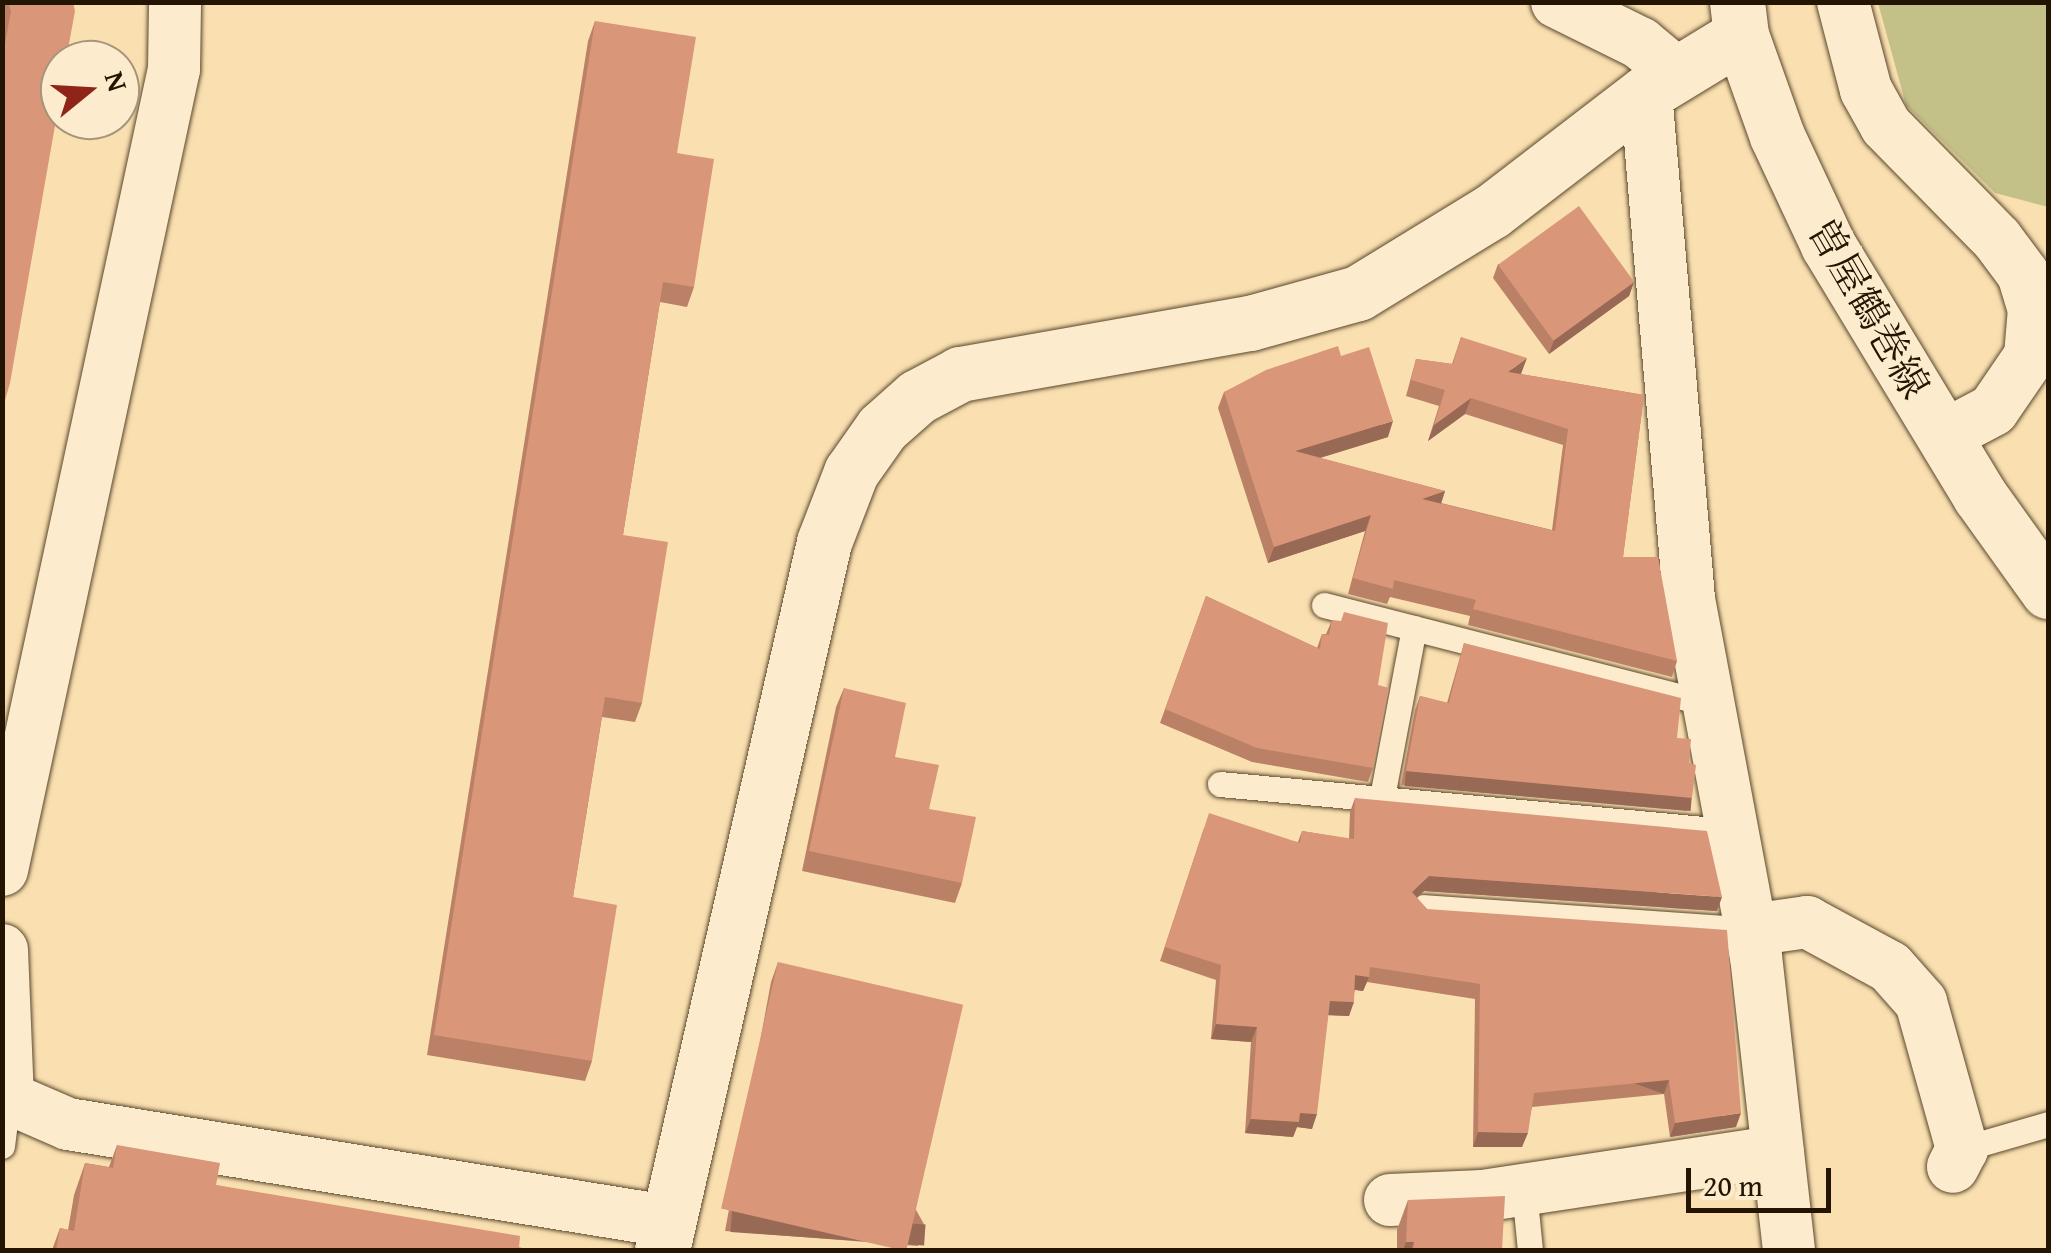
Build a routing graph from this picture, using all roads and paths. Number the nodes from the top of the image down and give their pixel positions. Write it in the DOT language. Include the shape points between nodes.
graph roads {
  1 [pos="175,2"];
  2 [pos="1557,2"];
  3 [pos="1843,2"];
  4 [pos="1739,19"];
  5 [pos="1661,83"];
  6 [pos="1944,436"];
  7 [pos="2048,591"];
  8 [pos="1324,605"];
  9 [pos="1414,628"];
  10 [pos="1710,704"];
  11 [pos="1220,784"];
  12 [pos="1382,797"];
  13 [pos="1734,832"];
  14 [pos="2,870"];
  15 [pos="1423,907"];
  16 [pos="1751,930"];
  17 [pos="2,950"];
  18 [pos="5,1122"];
  19 [pos="2048,1124"];
  20 [pos="1778,1152"];
  21 [pos="1957,1158"];
  22 [pos="1524,1190"];
  23 [pos="1390,1200"];
  24 [pos="664,1236"];
  25 [pos="1530,1250"];
  26 [pos="1789,1250"];
  1 -- 14 [label="street" via="174,69"];
  2 -- 5 [label="street" via="1640,43"];
  3 -- 6 [label="street" via="1866,90 1886,126 1998,240 2023,274 2034,309 2030,356 1993,410"];
  4 -- 5 [label="street"];
  4 -- 6 [label="street, 曽屋鶴巻線" via="1777,136 1828,245"];
  5 -- 10 [label="street" via="1670,438 1689,599"];
  5 -- 24 [label="street" via="1492,211 1358,293 1250,322 976,370 917,397 882,428 851,472 824,542"];
  6 -- 7 [label="street, 曽屋鶴巻線"];
  8 -- 9 [label="lane"];
  9 -- 10 [label="lane"];
  9 -- 12 [label="lane"];
  10 -- 13 [label="street"];
  11 -- 12 [label="lane"];
  12 -- 13 [label="lane"];
  13 -- 16 [label="street"];
  15 -- 16 [label="lane"];
  16 -- 20 [label="street"];
  16 -- 21 [label="street" via="1808,922 1890,966 1921,1002"];
  17 -- 18 [label="street"];
  18 -- 24 [label="street" via="68,1124"];
  19 -- 21 [label="lane"];
  20 -- 22 [label="street"];
  20 -- 26 [label="street"];
  22 -- 23 [label="street"];
  22 -- 25 [label="lane"];
}
